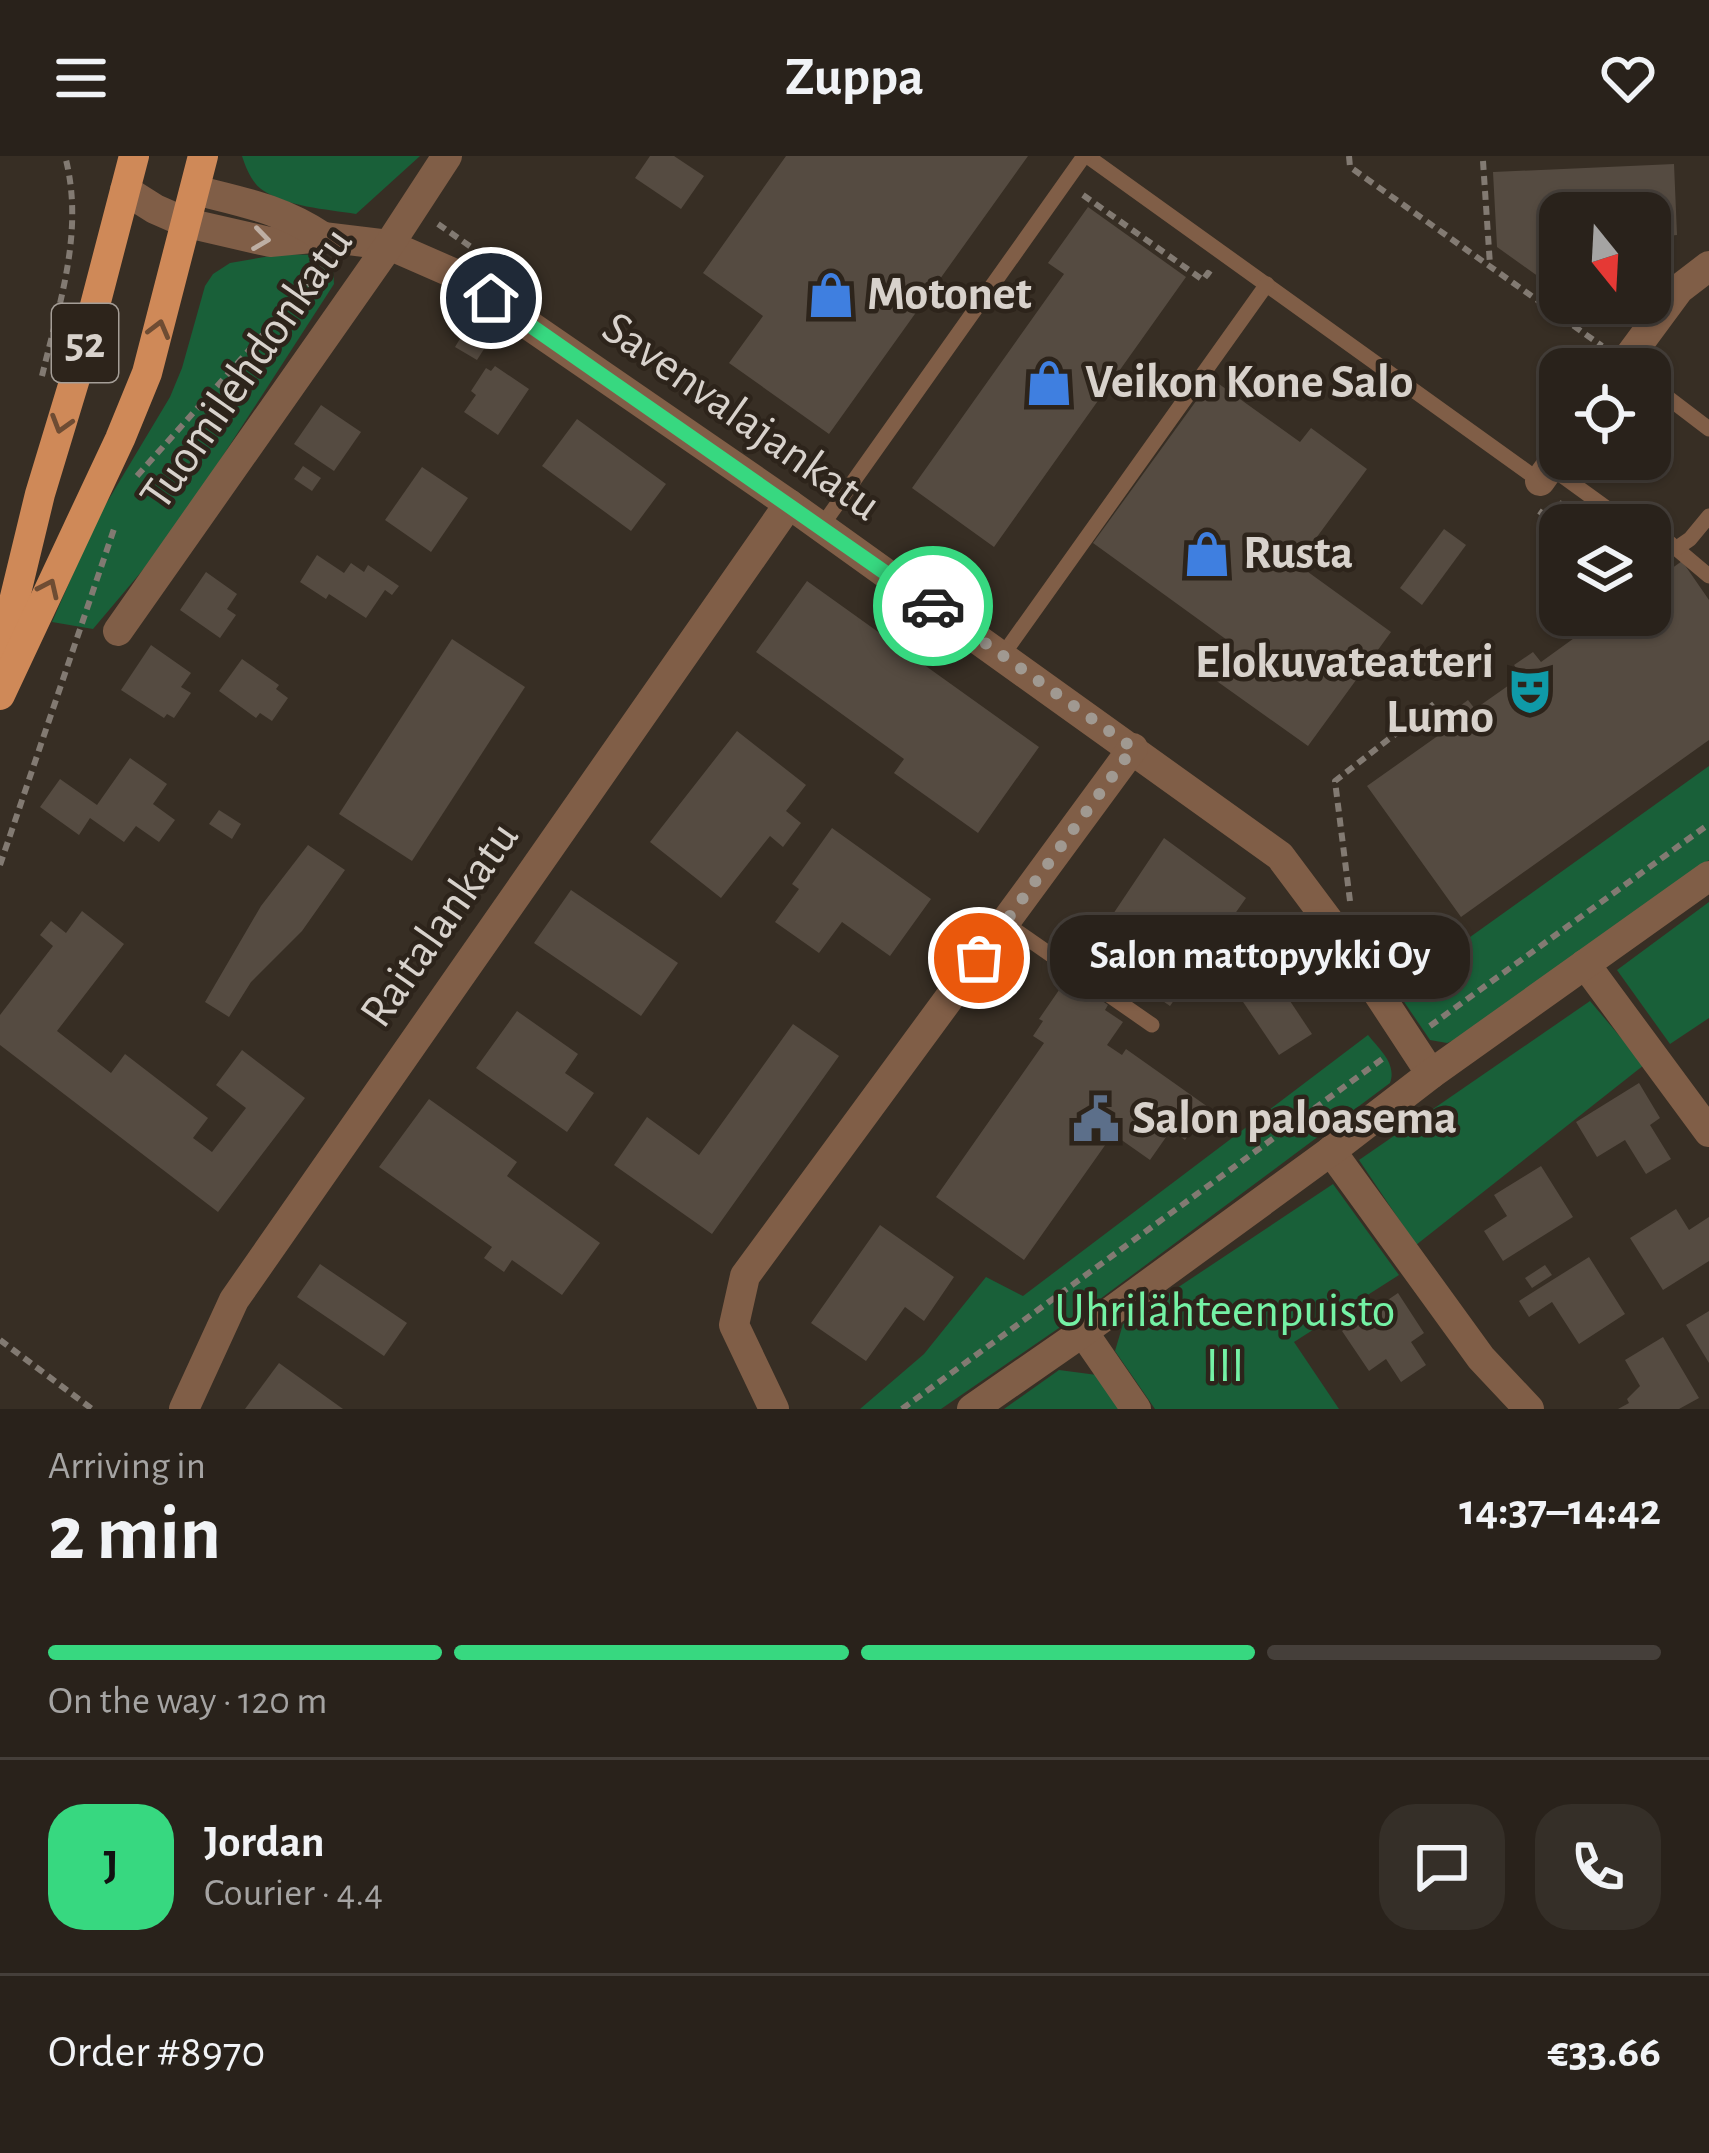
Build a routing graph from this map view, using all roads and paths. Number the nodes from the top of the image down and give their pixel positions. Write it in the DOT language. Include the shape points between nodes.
graph roads {
  1 [pos="65,156"];
  2 [pos="134,156"];
  3 [pos="203,156"];
  4 [pos="447,156"];
  5 [pos="1086,156"];
  6 [pos="1349,156"];
  7 [pos="1483,161"];
  8 [pos="125,190"];
  9 [pos="195,190"];
  10 [pos="187,223"];
  11 [pos="336,239"];
  12 [pos="389,245"];
  13 [pos="1490,265"];
  14 [pos="1709,266"];
  15 [pos="1267,284"];
  16 [pos="1627,348"];
  17 [pos="1637,348"];
  18 [pos="37,397"];
  19 [pos="1671,400"];
  20 [pos="1709,429"];
  21 [pos="1539,460"];
  22 [pos="1568,480"];
  23 [pos="131,490"];
  24 [pos="789,504"];
  25 [pos="1601,504"];
  26 [pos="1709,516"];
  27 [pos="117,521"];
  28 [pos="821,527"];
  29 [pos="1671,544"];
  30 [pos="1677,548"];
  31 [pos="1709,576"];
  32 [pos="118,631"];
  33 [pos="1002,656"];
  34 [pos="0,658"];
  35 [pos="0,695"];
  36 [pos="1434,704"];
  37 [pos="1133,748"];
  38 [pos="1709,824"];
  39 [pos="0,865"];
  40 [pos="1709,876"];
  41 [pos="1352,916"];
  42 [pos="1005,923"];
  43 [pos="1586,964"];
  44 [pos="1152,1025"];
  45 [pos="1408,1041"];
  46 [pos="1431,1074"];
  47 [pos="1709,1132"];
  48 [pos="1331,1151"];
  49 [pos="1083,1332"];
  50 [pos="0,1340"];
  51 [pos="92,1409"];
  52 [pos="184,1409"];
  53 [pos="774,1409"];
  54 [pos="902,1409"];
  55 [pos="972,1409"];
  56 [pos="1136,1409"];
  57 [pos="1529,1409"];
  1 -- 18 [label="path" via="72,246"];
  2 -- 8 [label="main road, 52"];
  3 -- 9 [label="main road, 52"];
  4 -- 12 [label="street, Tuomilehdonkatu"];
  5 -- 15 [label="lane"];
  5 -- 28 [label="lane"];
  6 -- 13 [label="path" via="1350,167"];
  7 -- 13 [label="path"];
  8 -- 10 [label="street, Savenvalajankatu"];
  8 -- 34 [label="main road, 52, one-way"];
  9 -- 10 [label="main road, 52"];
  9 -- 11 [label="street, Savenvalajankatu" via="297,219"];
  10 -- 11 [label="street, Savenvalajankatu, one-way" via="270,242"];
  35 -- 10 [label="main road, 52, one-way" via="147,373"];
  11 -- 12 [label="street, Savenvalajankatu"];
  11 -- 23 [label="path"];
  12 -- 24 [label="street, Savenvalajankatu" via="454,273"];
  12 -- 32 [label="street, Tuomilehdonkatu"];
  13 -- 16 [label="path" via="1604,347 1624,328"];
  14 -- 17 [label="street" via="1678,289"];
  15 -- 21 [label="lane"];
  15 -- 33 [label="lane"];
  19 -- 20 [label="lane"];
  22 -- 25 [label="lane"];
  24 -- 28 [label="street, Savenvalajankatu"];
  24 -- 52 [label="street, Raitalankatu" via="234,1300"];
  26 -- 30 [label="lane"];
  27 -- 39 [label="path"];
  28 -- 33 [label="street, Savenvalajankatu"];
  29 -- 30 [label="lane"];
  30 -- 31 [label="lane"];
  33 -- 37 [label="street, Savenvalajankatu"];
  36 -- 41 [label="path" via="1335,781"];
  37 -- 42 [label="street"];
  37 -- 45 [label="street, Savenvalajankatu" via="1280,856"];
  38 -- 45 [label="path"];
  40 -- 43 [label="street"];
  42 -- 44 [label="lane"];
  42 -- 53 [label="street" via="745,1276 734,1325"];
  43 -- 46 [label="street"];
  43 -- 47 [label="street"];
  45 -- 46 [label="street, Savenvalajankatu"];
  45 -- 54 [label="path"];
  46 -- 48 [label="street"];
  48 -- 49 [label="street"];
  48 -- 57 [label="street" via="1481,1358"];
  49 -- 55 [label="street"];
  49 -- 56 [label="street"];
  50 -- 51 [label="path"];
}
